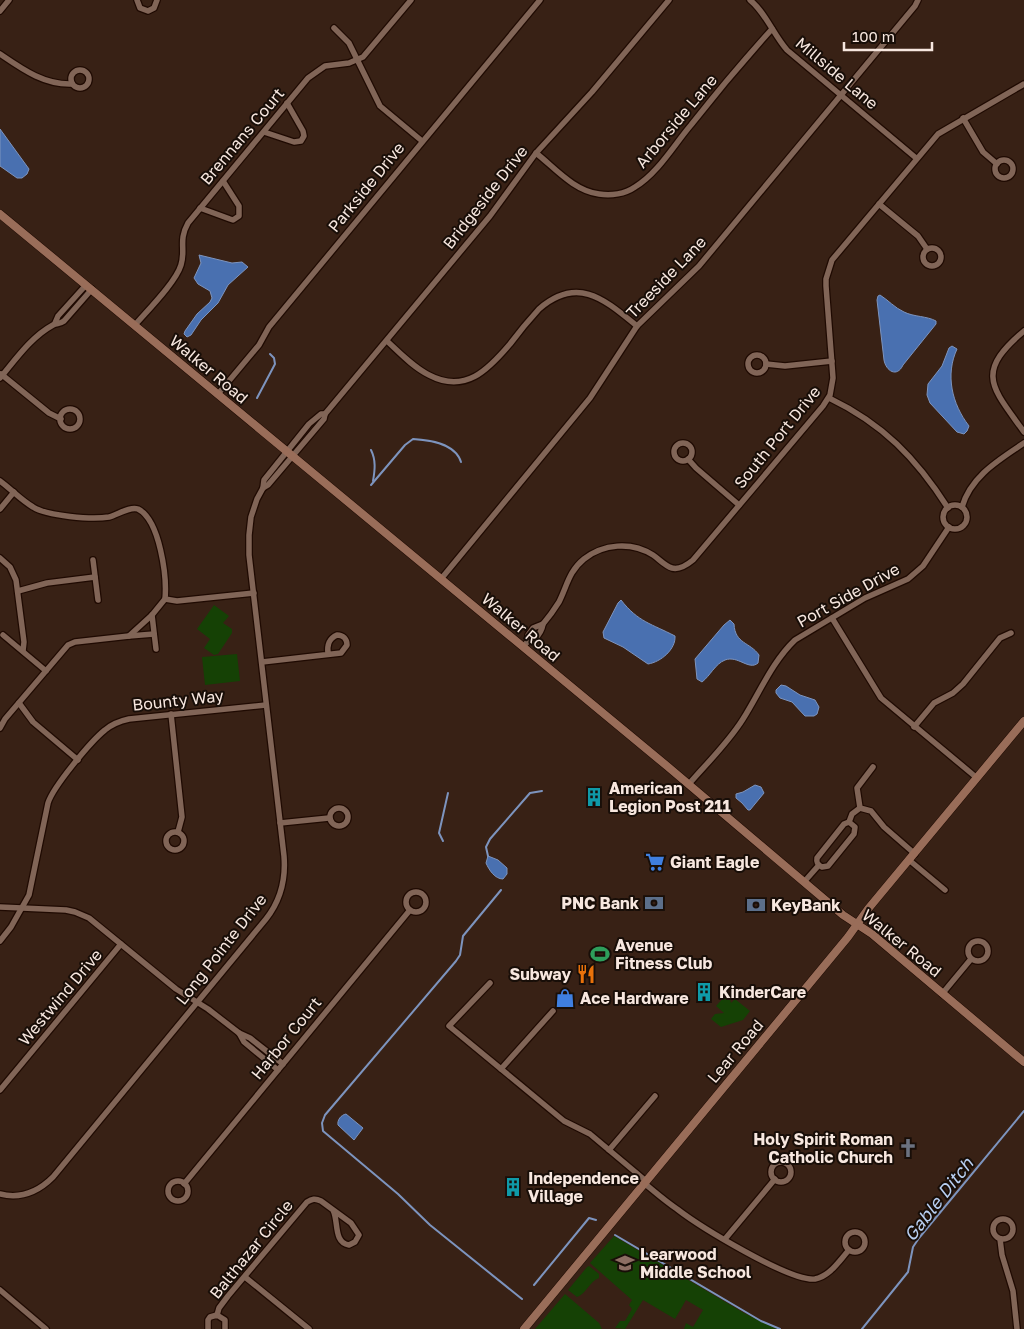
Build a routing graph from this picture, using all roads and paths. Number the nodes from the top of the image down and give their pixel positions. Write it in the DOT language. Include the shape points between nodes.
graph roads {
  1 [pos="9,0"];
  2 [pos="137,0"];
  3 [pos="156,0"];
  4 [pos="411,0"];
  5 [pos="540,0"];
  6 [pos="669,0"];
  7 [pos="750,0"];
  8 [pos="918,0"];
  9 [pos="0,11"];
  10 [pos="334,28"];
  11 [pos="772,28"];
  12 [pos="0,54"];
  13 [pos="357,60"];
  14 [pos="72,84"];
  15 [pos="1024,84"];
  16 [pos="841,95"];
  17 [pos="287,103"];
  18 [pos="963,118"];
  19 [pos="264,132"];
  20 [pos="422,141"];
  21 [pos="536,153"];
  22 [pos="916,158"];
  23 [pos="997,164"];
  24 [pos="223,181"];
  25 [pos="879,204"];
  26 [pos="200,208"];
  27 [pos="0,214"];
  28 [pos="927,249"];
  29 [pos="89,287"];
  30 [pos="135,325"];
  31 [pos="636,326"];
  32 [pos="1024,331"];
  33 [pos="387,341"];
  34 [pos="832,361"];
  35 [pos="766,364"];
  36 [pos="1,375"];
  37 [pos="218,394"];
  38 [pos="829,398"];
  39 [pos="61,419"];
  40 [pos="1024,432"];
  41 [pos="1024,443"];
  42 [pos="290,454"];
  43 [pos="688,459"];
  44 [pos="0,481"];
  45 [pos="14,492"];
  46 [pos="739,505"];
  47 [pos="948,508"];
  48 [pos="962,508"];
  49 [pos="0,509"];
  50 [pos="949,527"];
  51 [pos="0,558"];
  52 [pos="93,560"];
  53 [pos="95,578"];
  54 [pos="441,579"];
  55 [pos="18,591"];
  56 [pos="254,593"];
  57 [pos="165,598"];
  58 [pos="98,600"];
  59 [pos="152,615"];
  60 [pos="832,618"];
  61 [pos="543,624"];
  62 [pos="1011,633"];
  63 [pos="154,634"];
  64 [pos="3,635"];
  65 [pos="129,636"];
  66 [pos="529,640"];
  67 [pos="523,647"];
  68 [pos="156,649"];
  69 [pos="23,651"];
  70 [pos="328,654"];
  71 [pos="262,662"];
  72 [pos="46,670"];
  73 [pos="19,703"];
  74 [pos="266,705"];
  75 [pos="0,714"];
  76 [pos="171,714"];
  77 [pos="5,719"];
  78 [pos="1024,721"];
  79 [pos="914,727"];
  80 [pos="0,728"];
  81 [pos="78,760"];
  82 [pos="873,767"];
  83 [pos="977,778"];
  84 [pos="689,784"];
  85 [pos="860,808"];
  86 [pos="330,818"];
  87 [pos="849,822"];
  88 [pos="280,823"];
  89 [pos="178,832"];
  90 [pos="912,857"];
  91 [pos="819,865"];
  92 [pos="804,882"];
  93 [pos="945,890"];
  94 [pos="0,907"];
  95 [pos="22,908"];
  96 [pos="410,910"];
  97 [pos="857,924"];
  98 [pos="0,941"];
  99 [pos="121,944"];
  100 [pos="971,958"];
  101 [pos="490,983"];
  102 [pos="942,994"];
  103 [pos="198,1002"];
  104 [pos="553,1011"];
  105 [pos="239,1033"];
  106 [pos="1024,1062"];
  107 [pos="283,1064"];
  108 [pos="501,1069"];
  109 [pos="278,1070"];
  110 [pos="0,1090"];
  111 [pos="655,1096"];
  112 [pos="609,1150"];
  113 [pos="775,1179"];
  114 [pos="645,1182"];
  115 [pos="184,1184"];
  116 [pos="0,1194"];
  117 [pos="333,1210"];
  118 [pos="725,1239"];
  119 [pos="1000,1239"];
  120 [pos="848,1250"];
  121 [pos="245,1277"];
  122 [pos="0,1290"];
  123 [pos="217,1315"];
  124 [pos="45,1329"];
  125 [pos="208,1329"];
  126 [pos="225,1329"];
  127 [pos="309,1329"];
  128 [pos="524,1329"];
  129 [pos="1017,1329"];
  1 -- 9 [label="street"];
  2 -- 3 [label="street" via="145,11 154,8"];
  4 -- 13 [label="street" via="368,52"];
  5 -- 20 [label="street, Parkside Drive"];
  6 -- 21 [label="street, Bridgeside Drive"];
  7 -- 11 [label="street, Millside Lane"];
  8 -- 16 [label="street, Treeside Lane"];
  10 -- 13 [label="street" via="349,43"];
  11 -- 16 [label="street, Millside Lane" via="787,50"];
  11 -- 21 [label="street, Arborside Lane" via="651,174 634,188 607,195 588,192"];
  12 -- 14 [label="street" via="40,78"];
  13 -- 17 [label="street, Brennans Court" via="318,70"];
  13 -- 20 [label="street" via="380,106"];
  15 -- 18 [label="street, South Port Drive"];
  16 -- 22 [label="street, Millside Lane"];
  16 -- 31 [label="street, Treeside Lane" via="699,266"];
  17 -- 19 [label="street, Brennans Court"];
  17 -- 19 [label="street" via="304,131 302,140 297,143"];
  18 -- 22 [label="street, South Port Drive" via="938,134"];
  18 -- 23 [label="street" via="983,152"];
  19 -- 24 [label="street, Brennans Court"];
  20 -- 37 [label="street, Parkside Drive"];
  21 -- 33 [label="street, Bridgeside Drive" via="490,216"];
  22 -- 25 [label="street, South Port Drive"];
  24 -- 26 [label="street, Brennans Court"];
  24 -- 26 [label="street" via="239,206 239,216 234,220"];
  25 -- 28 [label="street" via="918,236"];
  25 -- 34 [label="street, South Port Drive" via="836,254 828,272 826,292"];
  26 -- 30 [label="street, Brennans Court" via="185,229 178,272"];
  27 -- 29 [label="street, Walker Road"];
  29 -- 30 [label="street, Walker Road"];
  29 -- 36 [label="street" via="64,321 55,323 31,341"];
  30 -- 37 [label="street, Walker Road"];
  31 -- 33 [label="street" via="599,298 586,294 563,295 539,309 488,368 472,378 454,381 428,374"];
  31 -- 54 [label="street, Treeside Lane" via="590,398"];
  32 -- 40 [label="street" via="997,358 992,373 995,388"];
  33 -- 42 [label="street, Bridgeside Drive" via="324,419"];
  34 -- 35 [label="street" via="785,366"];
  34 -- 38 [label="street, South Port Drive" via="834,378"];
  36 -- 39 [label="street"];
  37 -- 42 [label="street, Walker Road"];
  38 -- 46 [label="street, South Port Drive"];
  38 -- 47 [label="street" via="864,417 902,448 923,471"];
  41 -- 48 [label="street" via="988,468 973,483"];
  42 -- 54 [label="street, Walker Road"];
  42 -- 56 [label="street, Long Pointe Drive" via="263,488 254,507 248,545"];
  43 -- 46 [label="street"];
  44 -- 45 [label="street"];
  45 -- 49 [label="street"];
  45 -- 57 [label="street" via="45,513 98,518 136,508 140,510 156,533 166,583"];
  46 -- 61 [label="street, South Port Drive" via="693,560 681,568 668,566 651,554 631,547 604,548 588,557 572,572 558,604"];
  47 -- 48 [label="street" via="955,505"];
  47 -- 50 [label="street" via="943,518"];
  48 -- 50 [label="street, Port Side Drive" via="966,522 957,528"];
  50 -- 60 [label="street, Port Side Drive" via="928,559 912,576"];
  51 -- 55 [label="street" via="14,575"];
  52 -- 53 [label="street"];
  53 -- 55 [label="street" via="47,583"];
  53 -- 58 [label="street"];
  54 -- 67 [label="street, Walker Road"];
  55 -- 69 [label="street"];
  56 -- 57 [label="street" via="177,601"];
  56 -- 71 [label="street, Long Pointe Drive"];
  57 -- 59 [label="street"];
  59 -- 63 [label="street"];
  59 -- 65 [label="street"];
  60 -- 79 [label="street" via="876,693"];
  60 -- 84 [label="street, Port Side Drive" via="795,640 784,652 742,720"];
  61 -- 66 [label="street, South Port Drive" via="539,636"];
  61 -- 66 [label="street, South Port Drive" via="533,628 528,635"];
  62 -- 79 [label="street" via="1000,638 963,684 934,703"];
  63 -- 65 [label="street"];
  63 -- 68 [label="street"];
  64 -- 69 [label="street"];
  65 -- 72 [label="street" via="72,642"];
  66 -- 67 [label="street, South Port Drive"];
  67 -- 84 [label="street, Walker Road"];
  69 -- 72 [label="street"];
  70 -- 71 [label="street"];
  71 -- 74 [label="street, Long Pointe Drive"];
  72 -- 73 [label="street"];
  73 -- 77 [label="street"];
  73 -- 81 [label="street" via="33,722"];
  74 -- 76 [label="street, Bounty Way"];
  74 -- 88 [label="street, Long Pointe Drive"];
  75 -- 77 [label="street"];
  76 -- 81 [label="street, Bounty Way" via="129,719 110,726"];
  76 -- 89 [label="street" via="182,817"];
  77 -- 80 [label="street"];
  78 -- 83 [label="street, Lear Road"];
  79 -- 83 [label="street"];
  81 -- 95 [label="street, Bounty Way" via="48,801 29,895"];
  82 -- 85 [label="street" via="857,788"];
  83 -- 90 [label="street, Lear Road"];
  84 -- 92 [label="street, Walker Road"];
  85 -- 87 [label="street" via="852,814"];
  85 -- 90 [label="street" via="870,810"];
  86 -- 88 [label="street"];
  87 -- 91 [label="street" via="817,858"];
  87 -- 91 [label="street" via="856,828 854,834 828,866"];
  88 -- 103 [label="street, Long Pointe Drive" via="285,875 277,902 266,920"];
  90 -- 93 [label="street"];
  90 -- 97 [label="street, Lear Road"];
  91 -- 92 [label="street"];
  92 -- 97 [label="street, Walker Road"];
  94 -- 95 [label="street"];
  95 -- 98 [label="street, Bounty Way"];
  95 -- 99 [label="street" via="66,910 84,915"];
  96 -- 107 [label="street, Harbor Court"];
  97 -- 102 [label="street, Walker Road"];
  97 -- 114 [label="street, Lear Road"];
  99 -- 103 [label="street"];
  99 -- 110 [label="street, Westwind Drive"];
  100 -- 102 [label="street"];
  101 -- 108 [label="street" via="449,1026"];
  102 -- 106 [label="street, Walker Road"];
  103 -- 105 [label="street"];
  103 -- 116 [label="street, Long Pointe Drive" via="53,1178 26,1194"];
  104 -- 108 [label="street"];
  105 -- 107 [label="street"];
  105 -- 109 [label="street" via="244,1042"];
  107 -- 109 [label="street, Harbor Court"];
  108 -- 112 [label="street" via="564,1121 590,1134"];
  109 -- 115 [label="street, Harbor Court"];
  111 -- 112 [label="street"];
  112 -- 114 [label="street"];
  113 -- 118 [label="street"];
  114 -- 118 [label="street" via="679,1211"];
  114 -- 128 [label="street, Lear Road"];
  117 -- 117 [label="street, Balthazar Circle" via="340,1241 352,1244 358,1239 358,1232"];
  117 -- 121 [label="street, Balthazar Circle" via="317,1199 307,1202"];
  118 -- 120 [label="street" via="768,1264 809,1279 826,1274"];
  119 -- 129 [label="street" via="1013,1291"];
  121 -- 123 [label="street, Balthazar Circle" via="219,1308"];
  121 -- 127 [label="street"];
  122 -- 124 [label="street"];
  123 -- 125 [label="street, Balthazar Circle" via="208,1320"];
  123 -- 126 [label="street, Balthazar Circle" via="225,1320"];
}
